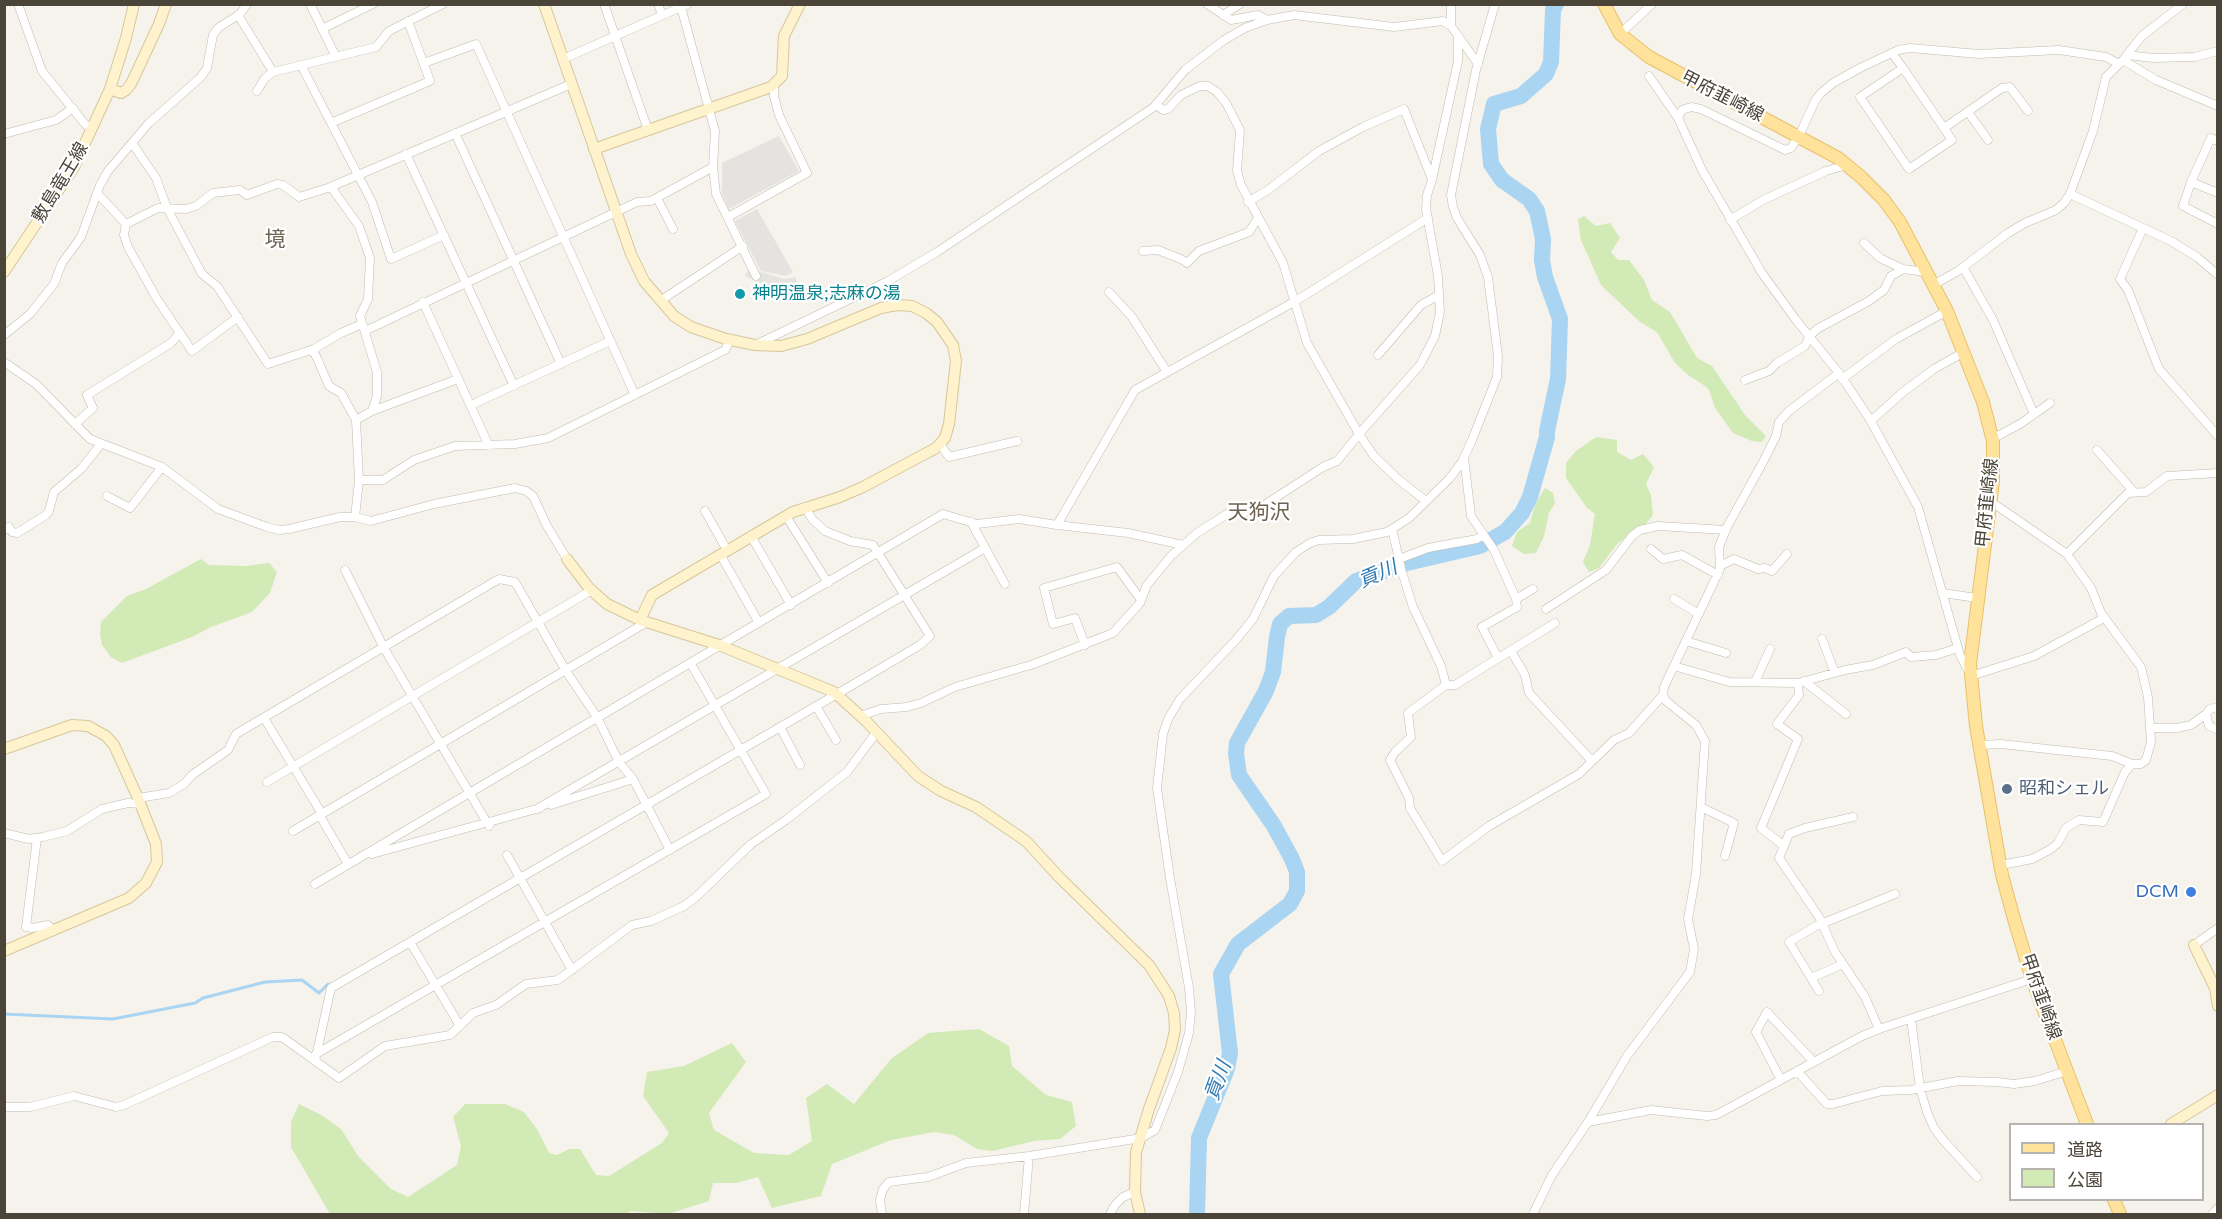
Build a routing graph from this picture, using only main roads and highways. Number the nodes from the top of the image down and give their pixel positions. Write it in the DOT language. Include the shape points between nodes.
graph roads {
  1 [pos="1604,4"];
  2 [pos="2086,1123"];
  3 [pos="2114,1201"];
  4 [pos="2120,1215"];
  1 -- 2 [label="main road, 甲府韮崎線" via="1620,34 1666,68 1799,136 1846,165 1884,200 1947,311 1983,402 1992,439 1993,481 1971,646 1979,745 2014,919 2032,979"];
  3 -- 4 [label="main road"];
}
